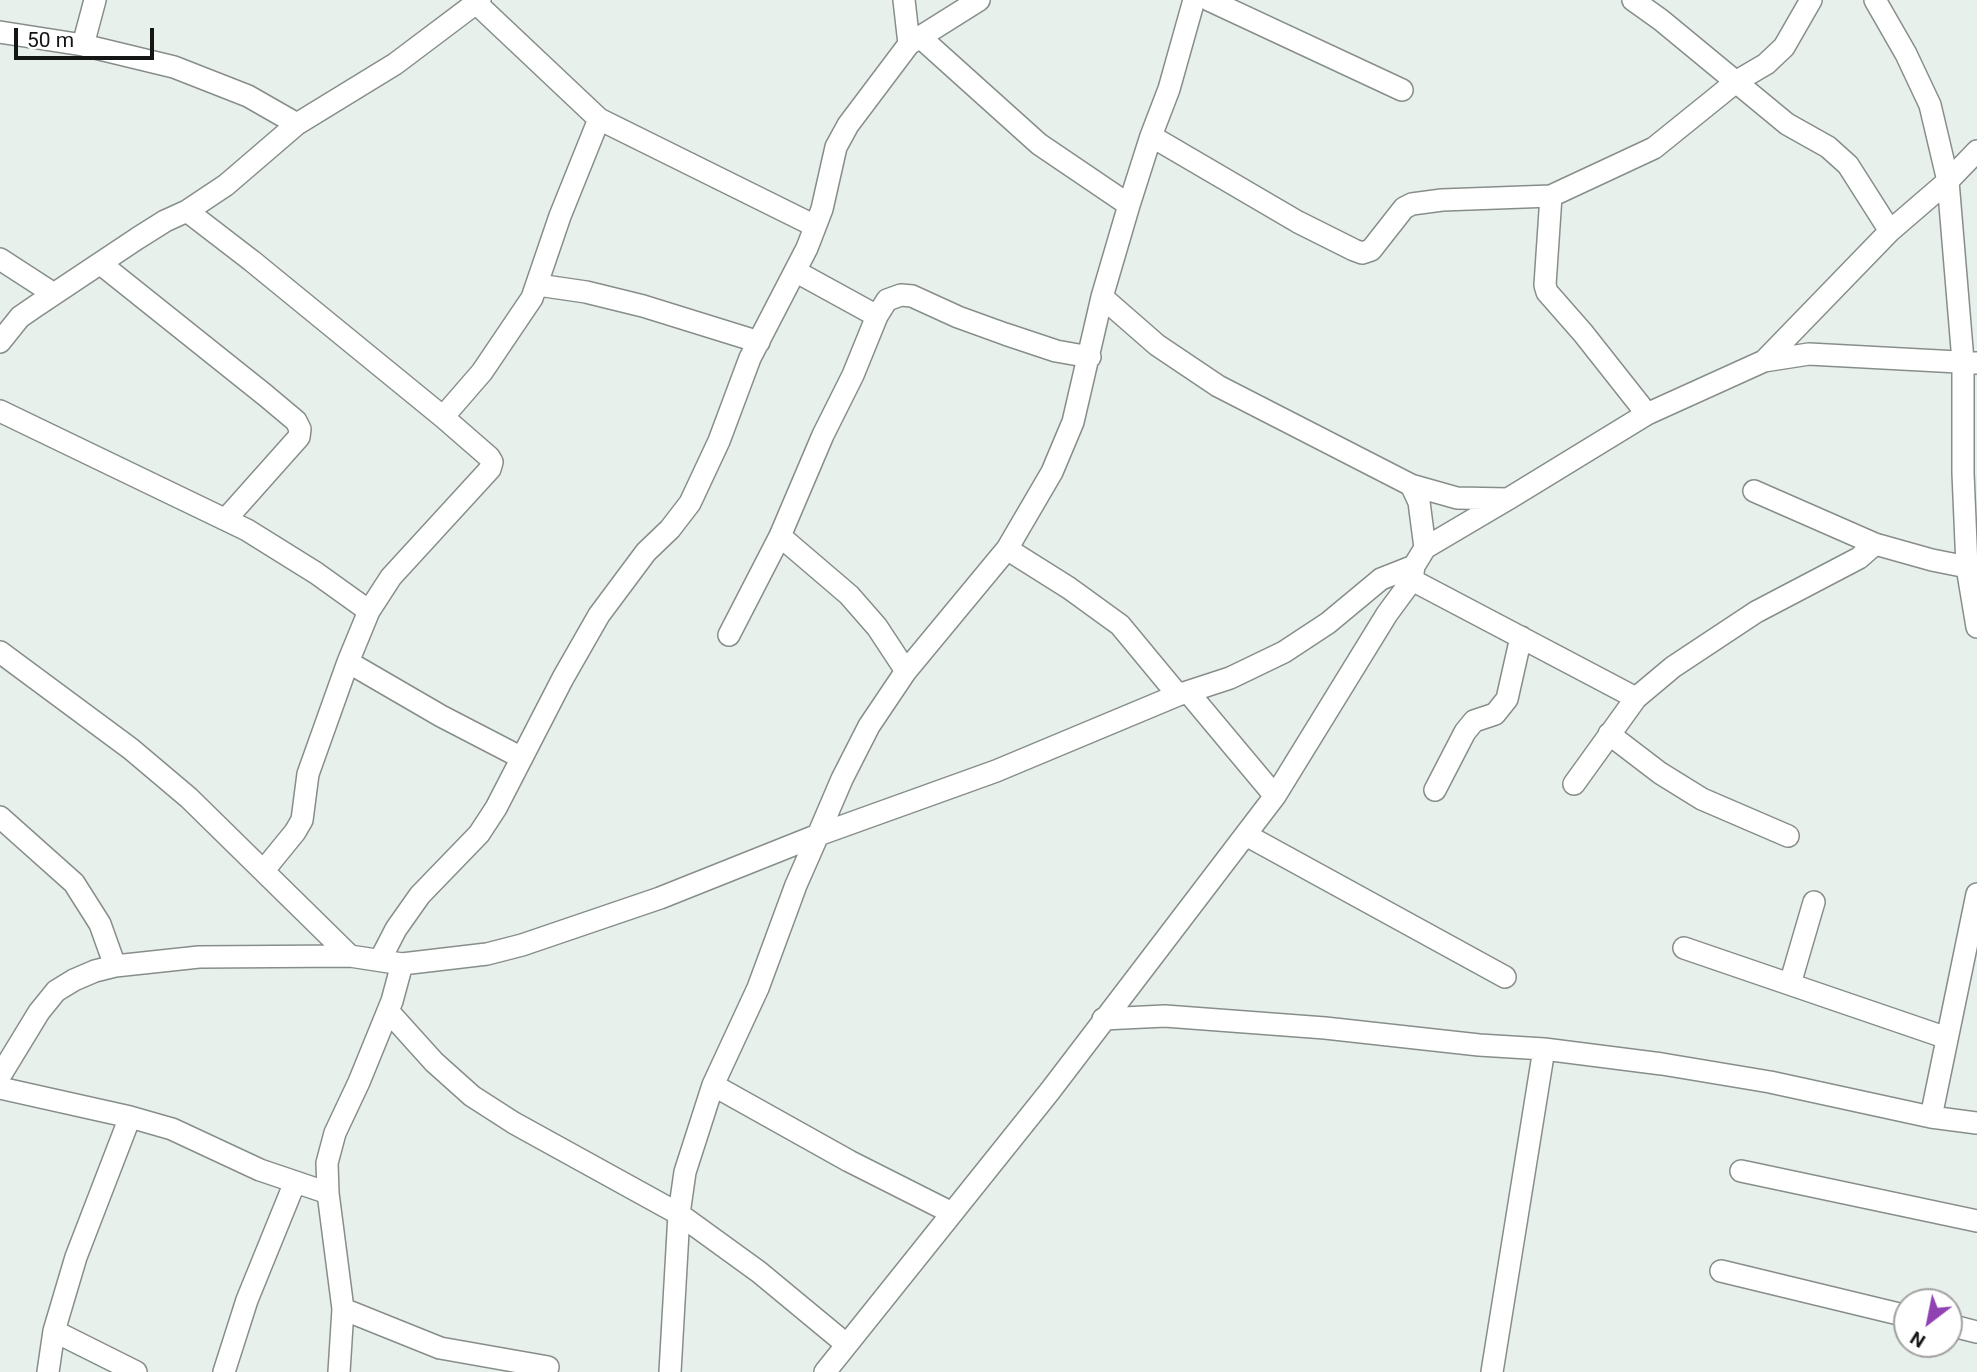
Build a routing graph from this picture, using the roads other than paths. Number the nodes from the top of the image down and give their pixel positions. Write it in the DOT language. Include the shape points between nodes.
graph roads {
  1 [pos="95,0"];
  2 [pos="904,0"];
  3 [pos="979,0"];
  4 [pos="1194,0"];
  5 [pos="1209,0"];
  6 [pos="1633,0"];
  7 [pos="1811,0"];
  8 [pos="1875,0"];
  9 [pos="477,1"];
  10 [pos="0,32"];
  11 [pos="914,41"];
  12 [pos="83,45"];
  13 [pos="1737,81"];
  14 [pos="1402,90"];
  15 [pos="599,119"];
  16 [pos="297,124"];
  17 [pos="1151,136"];
  18 [pos="1977,151"];
  19 [pos="1948,181"];
  20 [pos="1551,196"];
  21 [pos="1129,205"];
  22 [pos="187,211"];
  23 [pos="815,226"];
  24 [pos="1890,231"];
  25 [pos="0,259"];
  26 [pos="101,264"];
  27 [pos="795,271"];
  28 [pos="538,285"];
  29 [pos="54,294"];
  30 [pos="1102,298"];
  31 [pos="877,316"];
  32 [pos="0,342"];
  33 [pos="759,342"];
  34 [pos="1090,357"];
  35 [pos="1764,361"];
  36 [pos="1970,362"];
  37 [pos="0,411"];
  38 [pos="1647,414"];
  39 [pos="443,417"];
  40 [pos="1411,485"];
  41 [pos="1755,491"];
  42 [pos="1508,499"];
  43 [pos="226,519"];
  44 [pos="780,536"];
  45 [pos="1875,544"];
  46 [pos="1007,549"];
  47 [pos="1417,565"];
  48 [pos="1967,567"];
  49 [pos="369,611"];
  50 [pos="1977,627"];
  51 [pos="729,635"];
  52 [pos="1521,637"];
  53 [pos="0,652"];
  54 [pos="348,662"];
  55 [pos="906,671"];
  56 [pos="1183,693"];
  57 [pos="1636,698"];
  58 [pos="1609,734"];
  59 [pos="522,758"];
  60 [pos="1574,784"];
  61 [pos="1435,790"];
  62 [pos="1275,796"];
  63 [pos="0,817"];
  64 [pos="818,835"];
  65 [pos="1246,835"];
  66 [pos="1788,836"];
  67 [pos="264,870"];
  68 [pos="1977,894"];
  69 [pos="1814,902"];
  70 [pos="1684,948"];
  71 [pos="349,956"];
  72 [pos="380,960"];
  73 [pos="402,964"];
  74 [pos="115,966"];
  75 [pos="1505,977"];
  76 [pos="1790,984"];
  77 [pos="388,1011"];
  78 [pos="1103,1019"];
  79 [pos="1947,1038"];
  80 [pos="1544,1049"];
  81 [pos="0,1076"];
  82 [pos="713,1085"];
  83 [pos="0,1088"];
  84 [pos="130,1117"];
  85 [pos="1931,1117"];
  86 [pos="1977,1122"];
  87 [pos="1741,1171"];
  88 [pos="295,1182"];
  89 [pos="328,1193"];
  90 [pos="952,1213"];
  91 [pos="679,1214"];
  92 [pos="1977,1221"];
  93 [pos="1721,1271"];
  94 [pos="343,1309"];
  95 [pos="1893,1312"];
  96 [pos="54,1331"];
  97 [pos="846,1344"];
  98 [pos="548,1367"];
  99 [pos="48,1372"];
  100 [pos="136,1372"];
  101 [pos="224,1372"];
  102 [pos="340,1372"];
  103 [pos="670,1372"];
  104 [pos="825,1372"];
  105 [pos="1492,1372"];
  1 -- 12 [label="street"];
  2 -- 11 [label="street"];
  3 -- 11 [label="street"];
  4 -- 17 [label="street"];
  5 -- 14 [label="street"];
  6 -- 13 [label="street"];
  7 -- 13 [label="street" via="1784,47"];
  8 -- 19 [label="street" via="1930,105"];
  9 -- 15 [label="street"];
  9 -- 16 [label="street" via="395,64"];
  10 -- 12 [label="street"];
  11 -- 21 [label="street" via="1039,144"];
  11 -- 23 [label="street" via="836,147"];
  12 -- 16 [label="street" via="174,67 248,96"];
  13 -- 20 [label="street" via="1654,148"];
  13 -- 24 [label="street" via="1787,124 1828,147 1848,165"];
  15 -- 23 [label="street"];
  15 -- 28 [label="street"];
  16 -- 22 [label="street" via="226,185"];
  17 -- 20 [label="street" via="1298,222 1362,253 1371,250 1412,204"];
  17 -- 21 [label="street"];
  18 -- 19 [label="street"];
  19 -- 24 [label="street"];
  19 -- 36 [label="street"];
  20 -- 38 [label="street" via="1547,292"];
  21 -- 30 [label="street"];
  22 -- 26 [label="street"];
  22 -- 39 [label="street"];
  23 -- 27 [label="street"];
  24 -- 35 [label="street"];
  25 -- 29 [label="street"];
  26 -- 29 [label="street"];
  26 -- 43 [label="street" via="254,386 300,429 299,437"];
  27 -- 31 [label="street"];
  27 -- 33 [label="street"];
  28 -- 33 [label="street" via="643,306"];
  28 -- 39 [label="street" via="482,372"];
  29 -- 32 [label="street" via="20,317"];
  30 -- 34 [label="street"];
  30 -- 40 [label="street" via="1157,345 1218,386"];
  31 -- 34 [label="street" via="887,300 912,296 1005,334"];
  31 -- 44 [label="street"];
  33 -- 59 [label="street" via="690,503 599,615"];
  34 -- 46 [label="street" via="1073,422 1052,472"];
  35 -- 36 [label="street" via="1809,354"];
  35 -- 38 [label="street"];
  36 -- 48 [label="street" via="1963,473"];
  37 -- 43 [label="street"];
  38 -- 42 [label="street"];
  39 -- 49 [label="street" via="489,457 490,469 391,577"];
  40 -- 42 [label="street" via="1457,498"];
  40 -- 47 [label="street" via="1419,502"];
  41 -- 45 [label="street"];
  42 -- 47 [label="street"];
  43 -- 49 [label="street"];
  44 -- 51 [label="street"];
  44 -- 55 [label="street" via="849,595"];
  45 -- 48 [label="street"];
  45 -- 57 [label="street" via="1859,558 1756,612 1673,667"];
  46 -- 55 [label="street"];
  46 -- 56 [label="street" via="1119,625"];
  47 -- 52 [label="street"];
  47 -- 56 [label="street" via="1381,579 1284,652 1230,678"];
  47 -- 62 [label="street"];
  48 -- 50 [label="street"];
  49 -- 54 [label="street"];
  52 -- 57 [label="street"];
  52 -- 61 [label="street" via="1507,699 1495,714 1474,721 1465,732"];
  53 -- 67 [label="street" via="131,749"];
  54 -- 59 [label="street"];
  54 -- 67 [label="street" via="308,774 302,820"];
  55 -- 64 [label="street" via="869,726"];
  56 -- 62 [label="street"];
  56 -- 64 [label="street" via="996,771"];
  57 -- 58 [label="street"];
  58 -- 60 [label="street"];
  58 -- 66 [label="street" via="1702,799"];
  59 -- 72 [label="street" via="479,834 420,895"];
  62 -- 65 [label="street"];
  63 -- 74 [label="street" via="74,883 100,924"];
  64 -- 73 [label="street" via="660,898 523,945"];
  64 -- 82 [label="street" via="758,988"];
  65 -- 75 [label="street"];
  65 -- 78 [label="street"];
  67 -- 71 [label="street"];
  68 -- 79 [label="street"];
  69 -- 76 [label="street"];
  70 -- 76 [label="street"];
  71 -- 72 [label="street"];
  71 -- 74 [label="street" via="199,957"];
  72 -- 73 [label="street"];
  73 -- 77 [label="street"];
  74 -- 81 [label="street" via="56,991"];
  76 -- 79 [label="street"];
  77 -- 89 [label="street" via="335,1133 327,1163"];
  77 -- 91 [label="street" via="472,1096"];
  78 -- 80 [label="street" via="1165,1016"];
  78 -- 90 [label="street"];
  79 -- 85 [label="street"];
  80 -- 85 [label="street" via="1770,1082"];
  80 -- 105 [label="street"];
  82 -- 90 [label="street"];
  82 -- 91 [label="street" via="685,1172"];
  83 -- 84 [label="street"];
  84 -- 88 [label="street" via="172,1129"];
  84 -- 96 [label="street" via="76,1257"];
  85 -- 86 [label="street"];
  87 -- 92 [label="street"];
  88 -- 89 [label="street"];
  88 -- 101 [label="street" via="247,1300"];
  89 -- 94 [label="street"];
  90 -- 97 [label="street"];
  91 -- 97 [label="street"];
  91 -- 103 [label="street"];
  93 -- 95 [label="street"];
  94 -- 98 [label="street" via="440,1348"];
  94 -- 102 [label="street"];
  96 -- 99 [label="street"];
  96 -- 100 [label="street"];
  97 -- 104 [label="street"];
}
